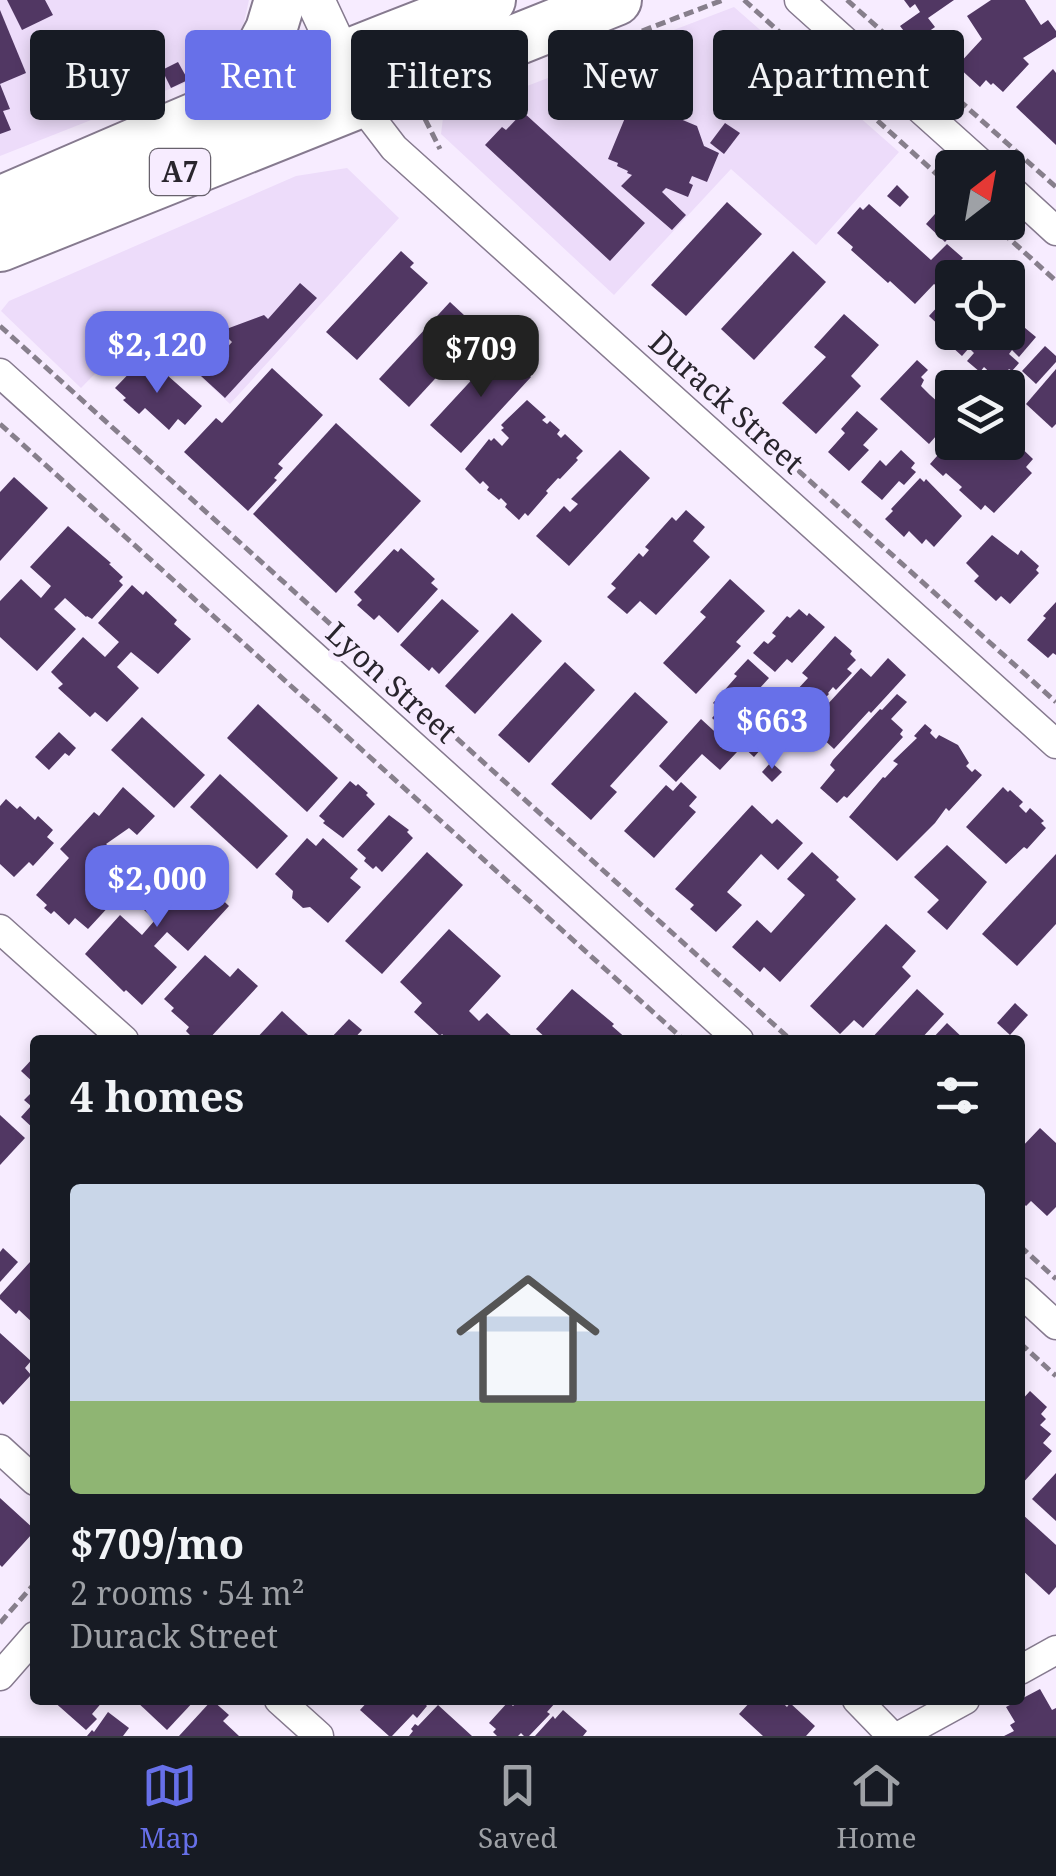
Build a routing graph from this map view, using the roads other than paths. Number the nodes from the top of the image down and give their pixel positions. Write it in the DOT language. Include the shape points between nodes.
graph roads {
  1 [pos="280,0"];
  2 [pos="315,0"];
  3 [pos="490,0"];
  4 [pos="616,0"];
  5 [pos="799,0"];
  6 [pos="271,30"];
  7 [pos="438,30"];
  8 [pos="528,34"];
  9 [pos="351,78"];
  10 [pos="351,80"];
  11 [pos="191,120"];
  12 [pos="373,120"];
  13 [pos="966,150"];
  14 [pos="0,202"];
  15 [pos="1025,202"];
  16 [pos="1056,230"];
  17 [pos="0,246"];
  18 [pos="0,373"];
  19 [pos="1056,744"];
  20 [pos="0,928"];
  21 [pos="118,1035"];
  22 [pos="733,1035"];
  23 [pos="1025,1297"];
  24 [pos="1056,1325"];
  25 [pos="0,1449"];
  26 [pos="30,1476"];
  27 [pos="30,1642"];
  28 [pos="1056,1650"];
  29 [pos="1025,1667"];
  30 [pos="0,1676"];
  31 [pos="285,1705"];
  32 [pos="862,1705"];
  33 [pos="955,1705"];
  34 [pos="319,1736"];
  35 [pos="895,1736"];
  1 -- 6 [label="highway"];
  2 -- 9 [label="street"];
  3 -- 7 [label="highway, A7"];
  4 -- 8 [label="highway, A7"];
  5 -- 13 [label="street"];
  10 -- 17 [label="highway, A7"];
  11 -- 14 [label="highway, A7"];
  12 -- 19 [label="street, Durack Street" via="394,148"];
  15 -- 16 [label="street"];
  18 -- 22 [label="street, Lyon Street"];
  20 -- 21 [label="street"];
  23 -- 24 [label="street"];
  25 -- 26 [label="street"];
  27 -- 30 [label="street"];
  28 -- 29 [label="street"];
  31 -- 34 [label="street"];
  32 -- 35 [label="street"];
  33 -- 35 [label="street"];
}
